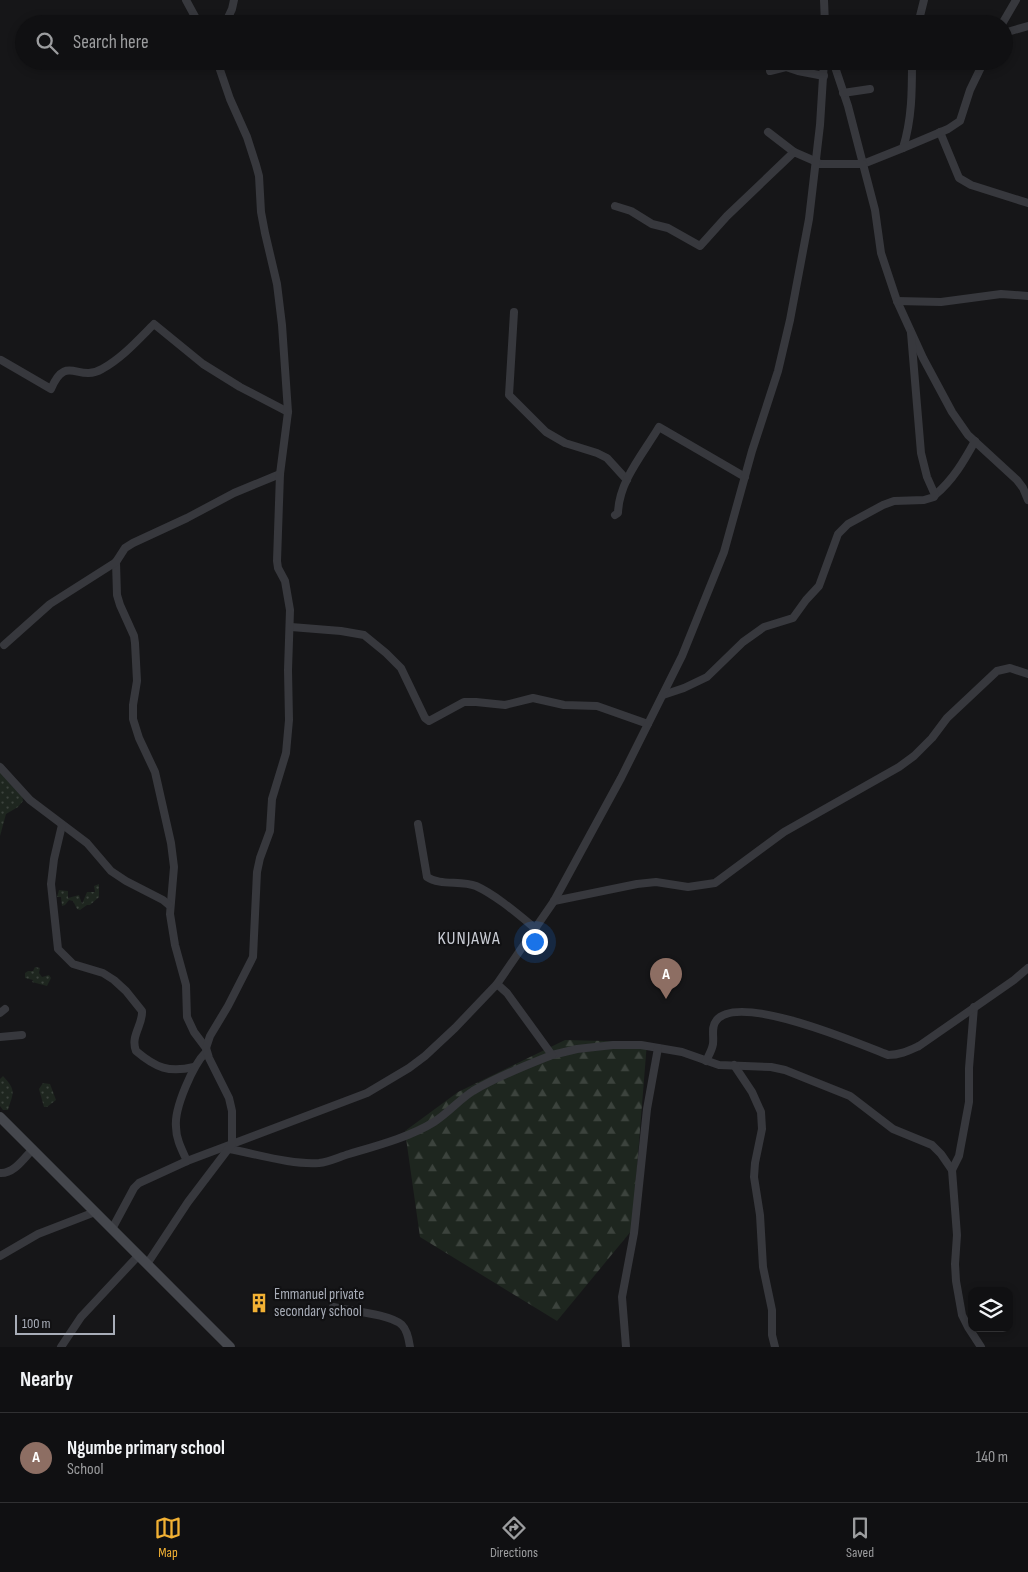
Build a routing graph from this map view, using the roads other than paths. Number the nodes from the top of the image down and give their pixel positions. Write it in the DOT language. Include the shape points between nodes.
graph roads {
  1 [pos="186,0"];
  2 [pos="234,0"];
  3 [pos="824,0"];
  4 [pos="924,0"];
  5 [pos="1016,0"];
  6 [pos="194,15"];
  7 [pos="229,15"];
  8 [pos="825,15"];
  9 [pos="920,15"];
  10 [pos="1007,15"];
  11 [pos="1028,26"];
  12 [pos="1013,30"];
  13 [pos="220,70"];
  14 [pos="774,70"];
  15 [pos="795,70"];
  16 [pos="824,70"];
  17 [pos="836,70"];
  18 [pos="912,70"];
  19 [pos="980,70"];
  20 [pos="770,71"];
  21 [pos="824,76"];
  22 [pos="870,89"];
  23 [pos="843,93"];
  24 [pos="768,132"];
  25 [pos="940,132"];
  26 [pos="903,148"];
  27 [pos="794,152"];
  28 [pos="817,163"];
  29 [pos="863,164"];
  30 [pos="1028,203"];
  31 [pos="615,206"];
  32 [pos="1028,296"];
  33 [pos="897,301"];
  34 [pos="514,312"];
  35 [pos="911,333"];
  36 [pos="1,360"];
  37 [pos="288,412"];
  38 [pos="975,441"];
  39 [pos="280,474"];
  40 [pos="745,477"];
  41 [pos="627,480"];
  42 [pos="935,494"];
  43 [pos="1028,500"];
  44 [pos="615,515"];
  45 [pos="116,562"];
  46 [pos="291,627"];
  47 [pos="4,645"];
  48 [pos="1028,674"];
  49 [pos="663,695"];
  50 [pos="648,724"];
  51 [pos="0,767"];
  52 [pos="418,824"];
  53 [pos="62,825"];
  54 [pos="554,902"];
  55 [pos="170,905"];
  56 [pos="536,928"];
  57 [pos="1028,968"];
  58 [pos="497,984"];
  59 [pos="974,1007"];
  60 [pos="22,1035"];
  61 [pos="0,1037"];
  62 [pos="658,1048"];
  63 [pos="206,1050"];
  64 [pos="552,1055"];
  65 [pos="706,1061"];
  66 [pos="734,1065"];
  67 [pos="194,1067"];
  68 [pos="0,1117"];
  69 [pos="230,1146"];
  70 [pos="32,1149"];
  71 [pos="187,1161"];
  72 [pos="952,1170"];
  73 [pos="0,1173"];
  74 [pos="95,1212"];
  75 [pos="112,1229"];
  76 [pos="0,1256"];
  77 [pos="138,1256"];
  78 [pos="147,1264"];
  79 [pos="333,1307"];
  80 [pos="60,1347"];
  81 [pos="230,1347"];
  82 [pos="410,1347"];
  83 [pos="626,1347"];
  84 [pos="775,1347"];
  85 [pos="981,1347"];
  1 -- 6 [label="street"];
  2 -- 7 [label="street"];
  3 -- 8 [label="street"];
  4 -- 9 [label="street"];
  5 -- 10 [label="street"];
  11 -- 12 [label="street"];
  13 -- 37 [label="street" via="259,176 261,212 278,293"];
  14 -- 20 [label="street"];
  15 -- 21 [label="street"];
  16 -- 21 [label="street"];
  17 -- 23 [label="street"];
  18 -- 26 [label="street" via="912,107"];
  19 -- 25 [label="street" via="960,122"];
  21 -- 28 [label="street"];
  22 -- 23 [label="street"];
  23 -- 29 [label="street"];
  24 -- 27 [label="street"];
  25 -- 26 [label="street"];
  25 -- 30 [label="street" via="959,178"];
  26 -- 29 [label="street"];
  27 -- 28 [label="street"];
  27 -- 31 [label="street" via="727,216 702,245 698,246 668,228"];
  28 -- 29 [label="street"];
  28 -- 40 [label="street" via="810,220 790,320 778,371"];
  29 -- 33 [label="street" via="875,210 881,253"];
  32 -- 33 [label="street" via="1001,294 941,302"];
  33 -- 35 [label="street"];
  34 -- 41 [label="street" via="509,395 546,432 565,443 597,452"];
  35 -- 38 [label="street" via="952,412"];
  35 -- 42 [label="street" via="921,453"];
  36 -- 37 [label="street" via="51,389 62,372 71,370 90,374 102,369 154,324 202,364"];
  37 -- 39 [label="street"];
  38 -- 42 [label="street" via="952,478"];
  38 -- 43 [label="street" via="1017,480"];
  39 -- 45 [label="street" via="241,489 188,518 133,542"];
  39 -- 46 [label="street" via="277,561 284,581"];
  40 -- 41 [label="street" via="659,427"];
  40 -- 49 [label="street" via="724,552"];
  41 -- 44 [label="street"];
  42 -- 49 [label="street" via="924,500 894,501 882,505 848,524 838,534 819,586 793,618 764,627 743,642 707,677"];
  45 -- 47 [label="street" via="50,604"];
  45 -- 55 [label="street" via="117,595 136,643 135,726 155,772 171,843 174,867"];
  46 -- 50 [label="street" via="364,635 401,668 424,718 429,721 464,702 505,705 533,698 564,705 597,706"];
  46 -- 63 [label="street" via="286,753 272,799 270,831 257,872 253,957 210,1036"];
  48 -- 54 [label="street" via="1010,668 997,671 947,718 914,756 784,832 715,884 688,887 668,883 637,884"];
  49 -- 50 [label="street"];
  50 -- 54 [label="street"];
  51 -- 53 [label="street" via="30,800"];
  52 -- 56 [label="street" via="427,877 476,886"];
  53 -- 55 [label="street" via="87,843 111,871"];
  53 -- 67 [label="street" via="51,884 60,952 73,964 103,973 114,980 142,1011 135,1036 136,1051 166,1069"];
  54 -- 56 [label="street"];
  55 -- 63 [label="street" via="174,945 186,985 187,1017"];
  56 -- 58 [label="street"];
  57 -- 59 [label="street"];
  58 -- 64 [label="street"];
  58 -- 69 [label="street" via="425,1056 389,1081 367,1093"];
  59 -- 65 [label="street" via="919,1046 897,1055 793,1020 756,1012 728,1013 716,1021 711,1052"];
  59 -- 72 [label="street" via="969,1102 959,1156"];
  60 -- 61 [label="street"];
  62 -- 64 [label="street" via="613,1045 577,1048"];
  62 -- 65 [label="street"];
  62 -- 83 [label="street" via="647,1109 634,1233 622,1297"];
  63 -- 67 [label="street"];
  63 -- 69 [label="street" via="229,1098 232,1111"];
  64 -- 69 [label="street" via="474,1090 420,1129 321,1163 289,1160"];
  65 -- 66 [label="street"];
  66 -- 72 [label="street" via="784,1070 850,1096 893,1129 932,1145"];
  66 -- 84 [label="street" via="762,1112 754,1177"];
  67 -- 71 [label="street" via="176,1123 177,1136"];
  68 -- 70 [label="main road"];
  69 -- 71 [label="street"];
  69 -- 78 [label="street"];
  70 -- 73 [label="street" via="12,1170"];
  70 -- 74 [label="main road"];
  71 -- 75 [label="street" via="137,1185"];
  72 -- 85 [label="street" via="957,1235 956,1281 962,1315"];
  74 -- 75 [label="main road"];
  74 -- 76 [label="street" via="38,1234"];
  75 -- 77 [label="main road"];
  77 -- 78 [label="main road"];
  77 -- 80 [label="street" via="81,1317"];
  78 -- 81 [label="main road"];
  79 -- 82 [label="street" via="398,1322 404,1326"];
}
